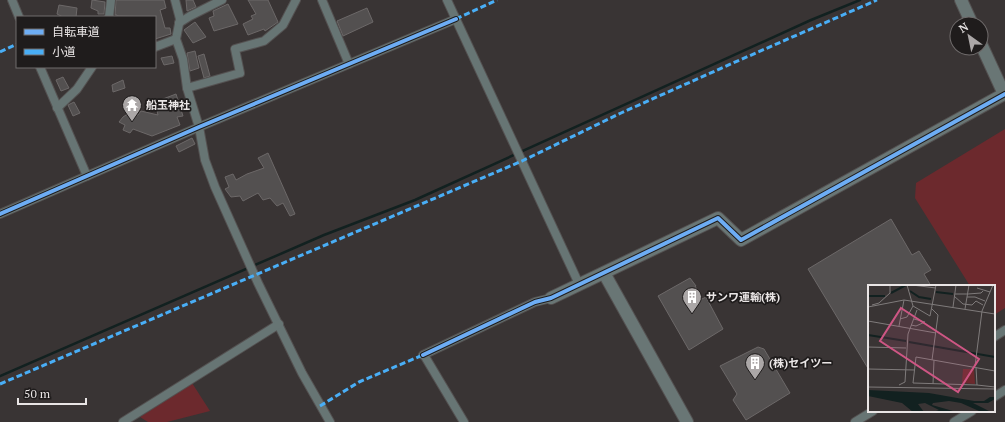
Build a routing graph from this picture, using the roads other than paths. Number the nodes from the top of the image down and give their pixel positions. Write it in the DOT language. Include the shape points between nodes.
graph roads {
  1 [pos="12,0"];
  2 [pos="111,0"];
  3 [pos="175,0"];
  4 [pos="222,0"];
  5 [pos="296,0"];
  6 [pos="322,0"];
  7 [pos="447,0"];
  8 [pos="961,0"];
  9 [pos="19,16"];
  10 [pos="109,16"];
  11 [pos="968,16"];
  12 [pos="456,19"];
  13 [pos="179,23"];
  14 [pos="176,39"];
  15 [pos="156,47"];
  16 [pos="987,56"];
  17 [pos="349,64"];
  18 [pos="40,68"];
  19 [pos="91,68"];
  20 [pos="187,88"];
  21 [pos="1004,94"];
  22 [pos="57,108"];
  23 [pos="199,127"];
  24 [pos="87,176"];
  25 [pos="0,214"];
  26 [pos="604,273"];
  27 [pos="579,284"];
  28 [pos="551,298"];
  29 [pos="279,324"];
  30 [pos="1005,330"];
  31 [pos="995,336"];
  32 [pos="1005,390"];
  33 [pos="995,396"];
  34 [pos="871,412"];
  35 [pos="970,412"];
  36 [pos="123,422"];
  37 [pos="330,422"];
  38 [pos="464,422"];
  39 [pos="687,422"];
  40 [pos="855,422"];
  41 [pos="954,422"];
  1 -- 9 [label="street"];
  2 -- 10 [label="street"];
  3 -- 13 [label="street"];
  4 -- 13 [label="street"];
  5 -- 20 [label="street" via="283,25 264,41 235,49 240,73"];
  6 -- 17 [label="street"];
  7 -- 12 [label="street"];
  8 -- 11 [label="street"];
  12 -- 17 [label="street"];
  12 -- 27 [label="street"];
  13 -- 14 [label="street"];
  14 -- 15 [label="street"];
  14 -- 20 [label="street" via="183,59"];
  16 -- 21 [label="street"];
  17 -- 23 [label="street"];
  18 -- 22 [label="street"];
  19 -- 22 [label="street" via="77,89"];
  20 -- 23 [label="street"];
  21 -- 26 [label="street" via="741,240 718,218"];
  22 -- 24 [label="street"];
  23 -- 24 [label="street"];
  23 -- 29 [label="street" via="215,187"];
  24 -- 25 [label="street"];
  26 -- 27 [label="street"];
  26 -- 39 [label="street"];
  27 -- 28 [label="street"];
  28 -- 38 [label="street" via="535,302 424,355"];
  29 -- 36 [label="street"];
  29 -- 37 [label="street" via="302,373"];
  30 -- 31 [label="street"];
  32 -- 33 [label="street"];
  34 -- 40 [label="street"];
  35 -- 41 [label="street"];
}
